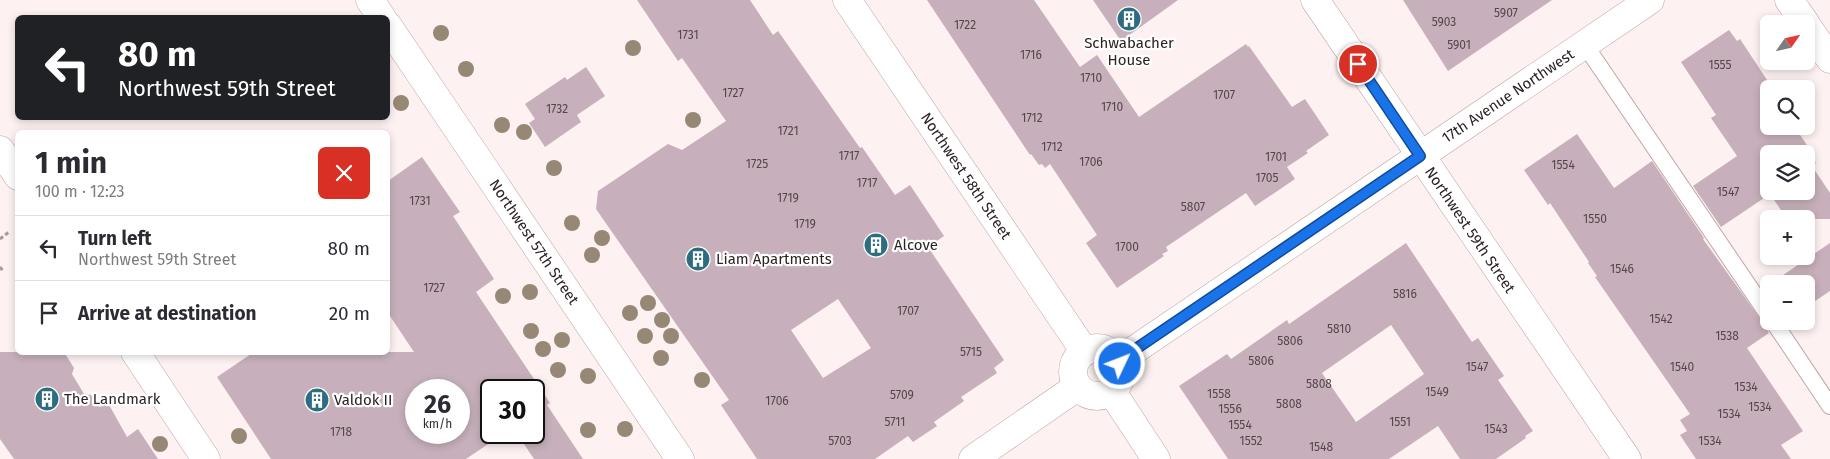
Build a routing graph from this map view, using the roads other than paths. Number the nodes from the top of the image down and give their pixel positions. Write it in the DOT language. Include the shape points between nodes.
graph roads {
  1 [pos="370,0"];
  2 [pos="847,0"];
  3 [pos="1316,0"];
  4 [pos="1650,0"];
  5 [pos="1790,0"];
  6 [pos="380,15"];
  7 [pos="1800,15"];
  8 [pos="390,29"];
  9 [pos="1815,37"];
  10 [pos="1585,45"];
  11 [pos="1830,59"];
  12 [pos="0,150"];
  13 [pos="1420,156"];
  14 [pos="15,172"];
  15 [pos="1760,303"];
  16 [pos="1778,330"];
  17 [pos="1085,352"];
  18 [pos="137,355"];
  19 [pos="1118,361"];
  20 [pos="1077,387"];
  21 [pos="1112,392"];
  22 [pos="1830,406"];
  23 [pos="206,459"];
  24 [pos="680,459"];
  25 [pos="973,459"];
  26 [pos="1156,459"];
  27 [pos="1626,459"];
  1 -- 6 [label="street"];
  2 -- 17 [label="street, Northwest 58th Street"];
  3 -- 13 [label="street, Northwest 59th Street"];
  4 -- 10 [label="street, 17th Avenue Northwest"];
  5 -- 7 [label="street"];
  8 -- 24 [label="street, Northwest 57th Street"];
  9 -- 11 [label="street"];
  10 -- 13 [label="street, 17th Avenue Northwest"];
  10 -- 15 [label="lane"];
  12 -- 14 [label="street"];
  13 -- 19 [label="street, 17th Avenue Northwest"];
  13 -- 27 [label="street, Northwest 59th Street"];
  16 -- 22 [label="lane"];
  17 -- 19 [label="street" via="1102,348"];
  17 -- 20 [label="street" via="1075,360 1072,368"];
  18 -- 23 [label="street"];
  19 -- 21 [label="street" via="1120,381"];
  20 -- 21 [label="street" via="1093,397"];
  20 -- 25 [label="street"];
  21 -- 26 [label="street"];
}
